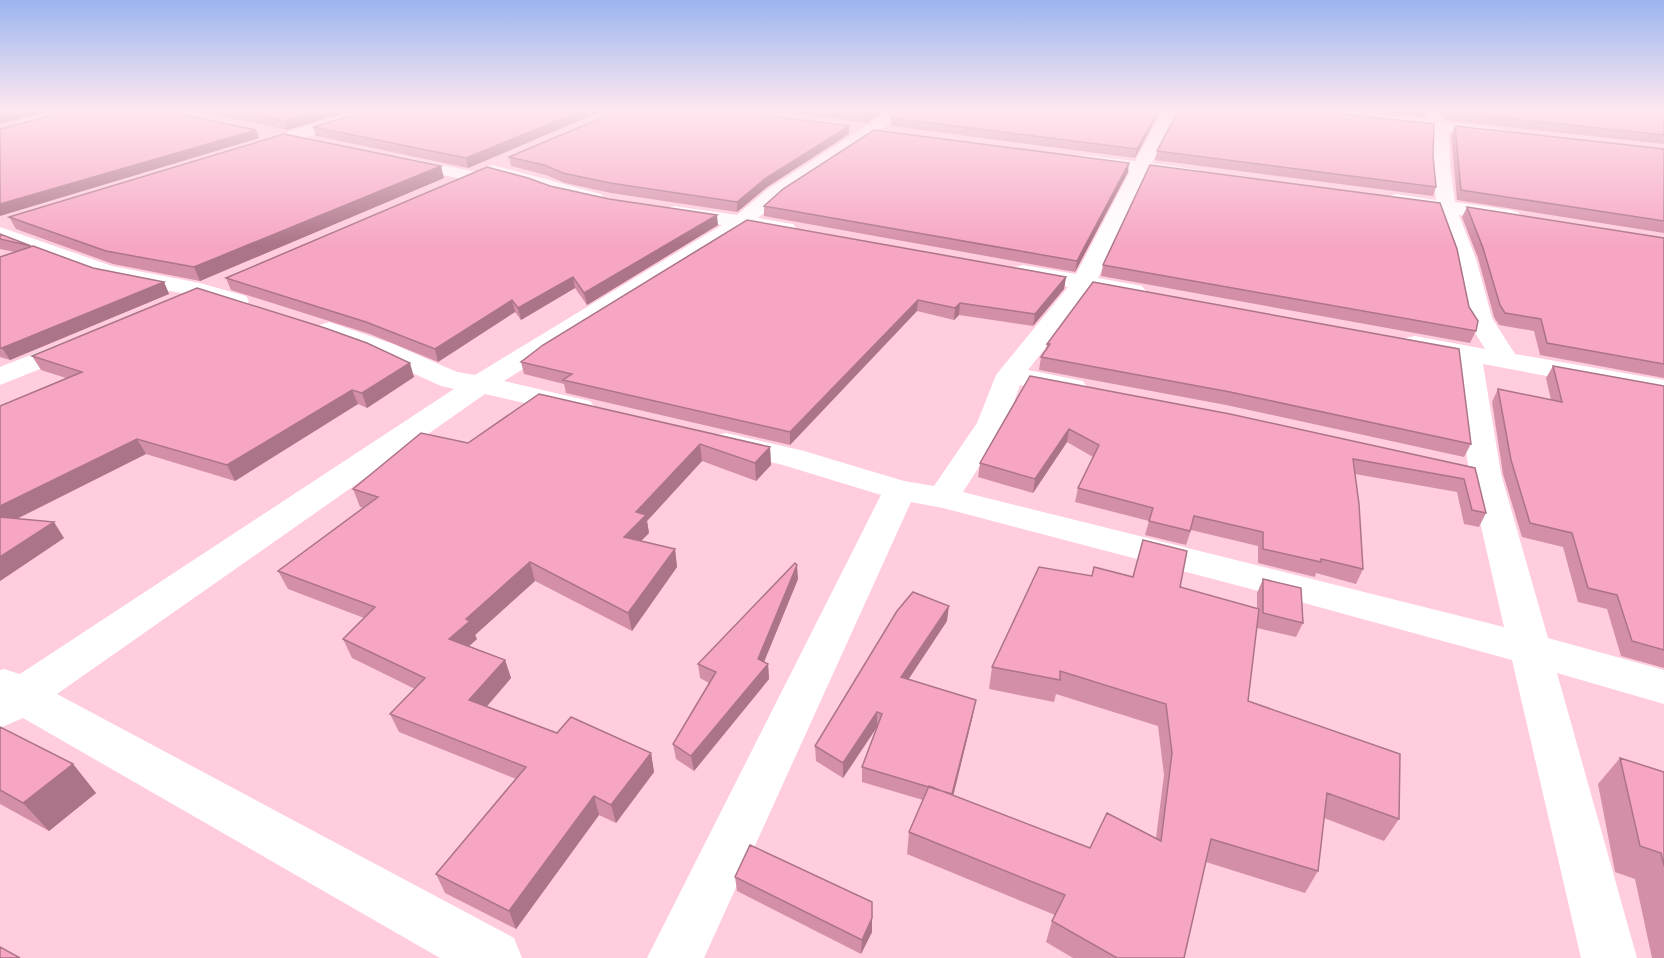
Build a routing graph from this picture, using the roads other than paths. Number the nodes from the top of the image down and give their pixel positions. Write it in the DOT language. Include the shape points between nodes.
graph roads {
  1 [pos="833,156"];
  2 [pos="1147,156"];
  3 [pos="1441,156"];
  4 [pos="380,157"];
  5 [pos="1070,158"];
  6 [pos="1141,167"];
  7 [pos="490,168"];
  8 [pos="1211,176"];
  9 [pos="439,190"];
  10 [pos="1375,197"];
  11 [pos="611,201"];
  12 [pos="1446,206"];
  13 [pos="658,209"];
  14 [pos="1526,219"];
  15 [pos="740,223"];
  16 [pos="4,227"];
  17 [pos="809,233"];
  18 [pos="1003,269"];
  19 [pos="233,277"];
  20 [pos="1083,284"];
  21 [pos="200,290"];
  22 [pos="1151,294"];
  23 [pos="169,304"];
  24 [pos="264,309"];
  25 [pos="306,322"];
  26 [pos="95,336"];
  27 [pos="1397,341"];
  28 [pos="1487,357"];
  29 [pos="1010,375"];
  30 [pos="0,377"];
  31 [pos="480,384"];
  32 [pos="1664,389"];
  33 [pos="1101,393"];
  34 [pos="607,414"];
  35 [pos="700,436"];
  36 [pos="900,490"];
  37 [pos="943,498"];
  38 [pos="1529,648"];
  39 [pos="1664,687"];
  40 [pos="7,696"];
  41 [pos="494,958"];
  42 [pos="675,958"];
  43 [pos="1609,958"];
  1 -- 15 [label="street" via="775,193"];
  2 -- 6 [label="street"];
  3 -- 12 [label="street"];
  4 -- 7 [label="street"];
  5 -- 6 [label="street"];
  6 -- 8 [label="street"];
  6 -- 20 [label="street"];
  7 -- 9 [label="street"];
  7 -- 11 [label="street" via="559,190"];
  10 -- 12 [label="street"];
  12 -- 14 [label="street"];
  12 -- 28 [label="street" via="1465,259"];
  13 -- 15 [label="street"];
  15 -- 17 [label="street"];
  15 -- 31 [label="street"];
  16 -- 21 [label="street" via="106,272"];
  18 -- 20 [label="street"];
  19 -- 21 [label="street"];
  20 -- 22 [label="street"];
  20 -- 29 [label="street"];
  21 -- 23 [label="street"];
  21 -- 24 [label="street"];
  25 -- 31 [label="street" via="451,380"];
  26 -- 30 [label="street"];
  27 -- 28 [label="street"];
  28 -- 32 [label="street"];
  28 -- 38 [label="street" via="1469,470"];
  29 -- 33 [label="street"];
  29 -- 37 [label="street" via="992,423"];
  31 -- 34 [label="street"];
  31 -- 40 [label="street"];
  35 -- 36 [label="street" via="793,458"];
  36 -- 37 [label="street"];
  36 -- 42 [label="street"];
  37 -- 38 [label="street"];
  38 -- 39 [label="street"];
  38 -- 43 [label="street"];
  40 -- 41 [label="street"];
}
